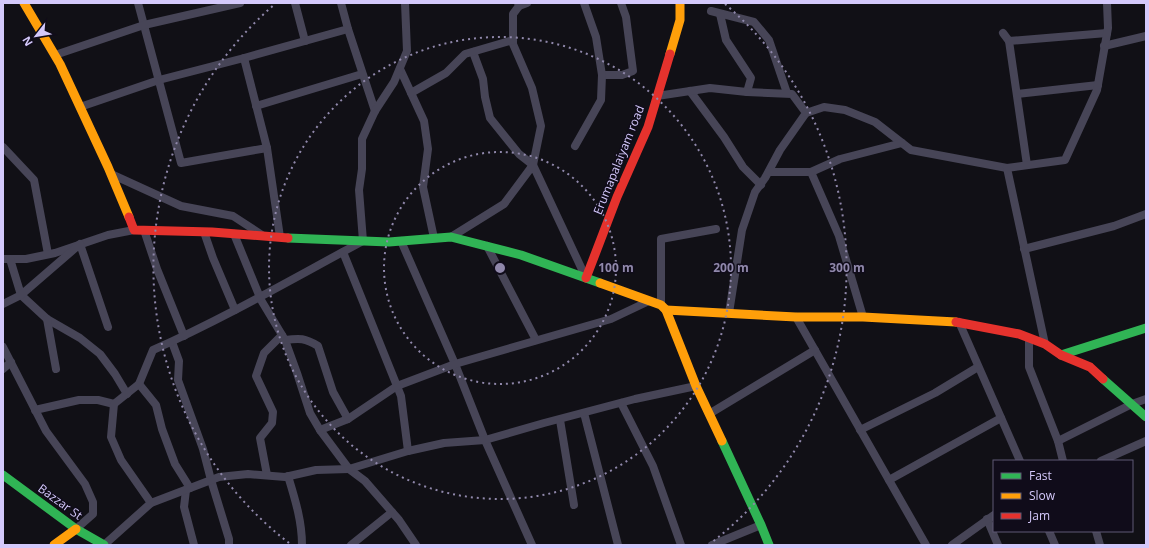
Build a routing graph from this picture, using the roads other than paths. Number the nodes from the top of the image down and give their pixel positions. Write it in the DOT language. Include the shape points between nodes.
graph roads {
  1 [pos="24,3"];
  2 [pos="138,3"];
  3 [pos="240,3"];
  4 [pos="295,3"];
  5 [pos="342,3"];
  6 [pos="404,3"];
  7 [pos="584,3"];
  8 [pos="621,3"];
  9 [pos="680,3"];
  10 [pos="1107,3"];
  11 [pos="521,4"];
  12 [pos="144,25"];
  13 [pos="348,29"];
  14 [pos="1003,32"];
  15 [pos="1107,33"];
  16 [pos="1146,36"];
  17 [pos="513,40"];
  18 [pos="1010,40"];
  19 [pos="305,41"];
  20 [pos="1104,46"];
  21 [pos="473,52"];
  22 [pos="55,55"];
  23 [pos="244,58"];
  24 [pos="400,69"];
  25 [pos="362,74"];
  26 [pos="602,75"];
  27 [pos="159,80"];
  28 [pos="1098,85"];
  29 [pos="690,91"];
  30 [pos="747,92"];
  31 [pos="411,93"];
  32 [pos="787,94"];
  33 [pos="1017,94"];
  34 [pos="657,96"];
  35 [pos="256,106"];
  36 [pos="80,107"];
  37 [pos="374,111"];
  38 [pos="806,113"];
  39 [pos="902,143"];
  40 [pos="575,146"];
  41 [pos="3,147"];
  42 [pos="267,148"];
  43 [pos="533,165"];
  44 [pos="1027,165"];
  45 [pos="1007,168"];
  46 [pos="769,172"];
  47 [pos="811,172"];
  48 [pos="111,174"];
  49 [pos="761,185"];
  50 [pos="1146,214"];
  51 [pos="716,229"];
  52 [pos="134,230"];
  53 [pos="144,230"];
  54 [pos="204,232"];
  55 [pos="234,234"];
  56 [pos="262,236"];
  57 [pos="451,236"];
  58 [pos="280,237"];
  59 [pos="434,238"];
  60 [pos="363,241"];
  61 [pos="401,241"];
  62 [pos="80,244"];
  63 [pos="487,246"];
  64 [pos="1024,249"];
  65 [pos="343,252"];
  66 [pos="48,254"];
  67 [pos="6,259"];
  68 [pos="586,278"];
  69 [pos="21,295"];
  70 [pos="260,297"];
  71 [pos="649,301"];
  72 [pos="3,304"];
  73 [pos="664,307"];
  74 [pos="235,310"];
  75 [pos="730,313"];
  76 [pos="796,317"];
  77 [pos="863,317"];
  78 [pos="47,319"];
  79 [pos="958,322"];
  80 [pos="108,327"];
  81 [pos="1146,328"];
  82 [pos="184,336"];
  83 [pos="284,338"];
  84 [pos="1029,338"];
  85 [pos="536,340"];
  86 [pos="172,342"];
  87 [pos="1045,344"];
  88 [pos="3,347"];
  89 [pos="815,350"];
  90 [pos="1062,355"];
  91 [pos="10,362"];
  92 [pos="455,364"];
  93 [pos="978,367"];
  94 [pos="3,369"];
  95 [pos="56,369"];
  96 [pos="139,384"];
  97 [pos="397,386"];
  98 [pos="696,386"];
  99 [pos="127,394"];
  100 [pos="1146,399"];
  101 [pos="621,403"];
  102 [pos="114,404"];
  103 [pos="1132,404"];
  104 [pos="35,410"];
  105 [pos="584,413"];
  106 [pos="709,414"];
  107 [pos="1146,417"];
  108 [pos="1001,418"];
  109 [pos="348,419"];
  110 [pos="560,420"];
  111 [pos="320,430"];
  112 [pos="860,430"];
  113 [pos="485,440"];
  114 [pos="1146,441"];
  115 [pos="1058,442"];
  116 [pos="408,451"];
  117 [pos="1020,460"];
  118 [pos="1063,460"];
  119 [pos="1103,460"];
  120 [pos="349,469"];
  121 [pos="3,475"];
  122 [pos="267,475"];
  123 [pos="288,476"];
  124 [pos="211,480"];
  125 [pos="889,480"];
  126 [pos="188,489"];
  127 [pos="151,503"];
  128 [pos="574,506"];
  129 [pos="392,512"];
  130 [pos="991,517"];
  131 [pos="761,525"];
  132 [pos="76,529"];
  133 [pos="995,532"];
  134 [pos="1049,532"];
  135 [pos="1096,532"];
  136 [pos="54,545"];
  137 [pos="104,545"];
  138 [pos="194,545"];
  139 [pos="229,545"];
  140 [pos="302,545"];
  141 [pos="351,545"];
  142 [pos="416,545"];
  143 [pos="532,545"];
  144 [pos="618,545"];
  145 [pos="682,545"];
  146 [pos="712,545"];
  147 [pos="769,545"];
  148 [pos="926,545"];
  149 [pos="952,545"];
  150 [pos="998,545"];
  151 [pos="1055,545"];
  152 [pos="1100,545"];
  1 -- 22 [label="street"];
  2 -- 12 [label="street"];
  3 -- 12 [label="street"];
  4 -- 19 [label="street"];
  5 -- 13 [label="street"];
  6 -- 24 [label="street" via="407,51"];
  7 -- 26 [label="street" via="596,37"];
  8 -- 26 [label="street" via="626,17 633,71 622,75"];
  9 -- 34 [label="street, Erumapalaiyam road" via="680,20"];
  10 -- 15 [label="street"];
  11 -- 17 [label="street" via="513,14"];
  12 -- 22 [label="street"];
  12 -- 27 [label="street"];
  13 -- 19 [label="street"];
  13 -- 25 [label="street"];
  14 -- 18 [label="street"];
  15 -- 18 [label="street"];
  15 -- 20 [label="street"];
  16 -- 20 [label="street"];
  17 -- 21 [label="street"];
  17 -- 43 [label="street" via="532,88 541,126"];
  18 -- 33 [label="street"];
  19 -- 23 [label="street"];
  20 -- 28 [label="street"];
  21 -- 31 [label="street" via="465,54 446,73"];
  21 -- 43 [label="street" via="483,79 484,97 490,118 519,154"];
  22 -- 36 [label="street"];
  23 -- 27 [label="street"];
  23 -- 35 [label="street"];
  24 -- 31 [label="street"];
  24 -- 37 [label="street"];
  25 -- 35 [label="street"];
  25 -- 37 [label="street"];
  26 -- 40 [label="street" via="601,100"];
  27 -- 36 [label="street"];
  27 -- 42 [label="street" via="181,163"];
  28 -- 33 [label="street"];
  28 -- 44 [label="street" via="1065,160"];
  29 -- 30 [label="street" via="710,88"];
  29 -- 34 [label="street"];
  29 -- 49 [label="street" via="743,167"];
  30 -- 32 [label="street"];
  30 -- 32 [label="street" via="751,78 726,40 716,13 754,22 769,40"];
  31 -- 59 [label="street" via="424,121 428,149 423,187"];
  32 -- 38 [label="street" via="792,94"];
  33 -- 44 [label="street"];
  34 -- 68 [label="street, Erumapalaiyam road" via="648,127 617,196"];
  35 -- 42 [label="street"];
  36 -- 48 [label="street"];
  37 -- 60 [label="street" via="362,139 359,190"];
  38 -- 39 [label="street" via="824,107 845,110 875,122"];
  38 -- 46 [label="street" via="780,150"];
  39 -- 45 [label="street" via="911,150"];
  39 -- 47 [label="street" via="840,159"];
  41 -- 66 [label="street" via="34,180"];
  42 -- 58 [label="street"];
  43 -- 57 [label="street" via="504,204"];
  43 -- 68 [label="street"];
  44 -- 45 [label="street"];
  45 -- 64 [label="street"];
  46 -- 47 [label="street"];
  46 -- 49 [label="street"];
  47 -- 77 [label="street" via="839,236"];
  48 -- 52 [label="street"];
  48 -- 56 [label="street" via="181,206 233,216"];
  49 -- 75 [label="street" via="755,192 742,230"];
  50 -- 64 [label="street" via="1114,226"];
  51 -- 73 [label="street" via="661,239"];
  52 -- 53 [label="street"];
  52 -- 62 [label="street"];
  53 -- 54 [label="street"];
  53 -- 82 [label="street"];
  54 -- 55 [label="street"];
  54 -- 74 [label="street"];
  55 -- 56 [label="street"];
  55 -- 70 [label="street"];
  56 -- 58 [label="street"];
  57 -- 59 [label="street"];
  57 -- 63 [label="street"];
  58 -- 60 [label="street"];
  59 -- 61 [label="street"];
  60 -- 61 [label="street"];
  60 -- 65 [label="street"];
  61 -- 92 [label="street"];
  62 -- 66 [label="street"];
  62 -- 69 [label="street"];
  62 -- 80 [label="street"];
  63 -- 68 [label="street"];
  63 -- 85 [label="street"];
  64 -- 87 [label="street"];
  65 -- 70 [label="street"];
  65 -- 97 [label="street"];
  66 -- 67 [label="street" via="26,259"];
  67 -- 69 [label="street"];
  68 -- 71 [label="street"];
  69 -- 72 [label="street"];
  69 -- 78 [label="street"];
  70 -- 74 [label="street"];
  70 -- 83 [label="street"];
  71 -- 73 [label="street"];
  71 -- 85 [label="street" via="611,319"];
  73 -- 75 [label="street"];
  73 -- 98 [label="street"];
  74 -- 82 [label="street"];
  75 -- 76 [label="street"];
  76 -- 77 [label="street"];
  76 -- 89 [label="street"];
  77 -- 79 [label="street"];
  78 -- 95 [label="street"];
  78 -- 99 [label="street" via="80,338 100,354"];
  79 -- 84 [label="street"];
  79 -- 93 [label="street"];
  81 -- 90 [label="street"];
  82 -- 86 [label="street"];
  83 -- 109 [label="street" via="308,340 318,346 333,392"];
  83 -- 111 [label="street" via="310,413"];
  83 -- 122 [label="street" via="264,353 256,376 273,412 272,423 260,438"];
  84 -- 87 [label="street"];
  84 -- 115 [label="street" via="1029,367"];
  85 -- 92 [label="street"];
  86 -- 96 [label="street" via="153,350"];
  86 -- 124 [label="street" via="179,361 178,380 203,449"];
  87 -- 90 [label="street"];
  88 -- 91 [label="street"];
  89 -- 106 [label="street"];
  89 -- 112 [label="street"];
  90 -- 103 [label="street" via="1090,367"];
  91 -- 94 [label="street"];
  91 -- 104 [label="street"];
  92 -- 97 [label="street"];
  92 -- 113 [label="street"];
  93 -- 108 [label="street"];
  93 -- 112 [label="street" via="935,393"];
  96 -- 99 [label="street"];
  96 -- 126 [label="street" via="156,405 175,464"];
  97 -- 109 [label="street"];
  97 -- 116 [label="street" via="401,396"];
  98 -- 101 [label="street"];
  98 -- 106 [label="street"];
  99 -- 102 [label="street"];
  100 -- 103 [label="street"];
  101 -- 105 [label="street"];
  101 -- 145 [label="street" via="653,466"];
  102 -- 104 [label="street" via="98,400 79,400"];
  102 -- 127 [label="street" via="111,437 121,460"];
  103 -- 107 [label="street"];
  103 -- 115 [label="street"];
  104 -- 132 [label="street" via="46,431 86,484 93,502 93,514"];
  105 -- 110 [label="street"];
  105 -- 144 [label="street"];
  106 -- 131 [label="street"];
  108 -- 117 [label="street"];
  108 -- 125 [label="street"];
  109 -- 111 [label="street"];
  110 -- 113 [label="street"];
  110 -- 128 [label="street"];
  111 -- 120 [label="street"];
  112 -- 125 [label="street"];
  113 -- 116 [label="street" via="444,443"];
  113 -- 143 [label="street"];
  114 -- 119 [label="street"];
  115 -- 118 [label="street"];
  116 -- 120 [label="street"];
  120 -- 123 [label="street" via="316,470"];
  120 -- 129 [label="street" via="365,481"];
  121 -- 132 [label="street, Bazzar St"];
  122 -- 123 [label="street"];
  122 -- 124 [label="street" via="248,474"];
  123 -- 140 [label="street" via="302,532"];
  124 -- 126 [label="street"];
  124 -- 139 [label="street"];
  125 -- 148 [label="street"];
  126 -- 127 [label="street"];
  126 -- 138 [label="street" via="184,507"];
  127 -- 137 [label="street"];
  129 -- 141 [label="street"];
  129 -- 142 [label="street"];
  130 -- 149 [label="street"];
  131 -- 146 [label="street"];
  131 -- 147 [label="street"];
  132 -- 136 [label="street"];
  132 -- 137 [label="street, Bazzar St"];
  133 -- 150 [label="street"];
  134 -- 151 [label="street"];
  135 -- 152 [label="street"];
}
